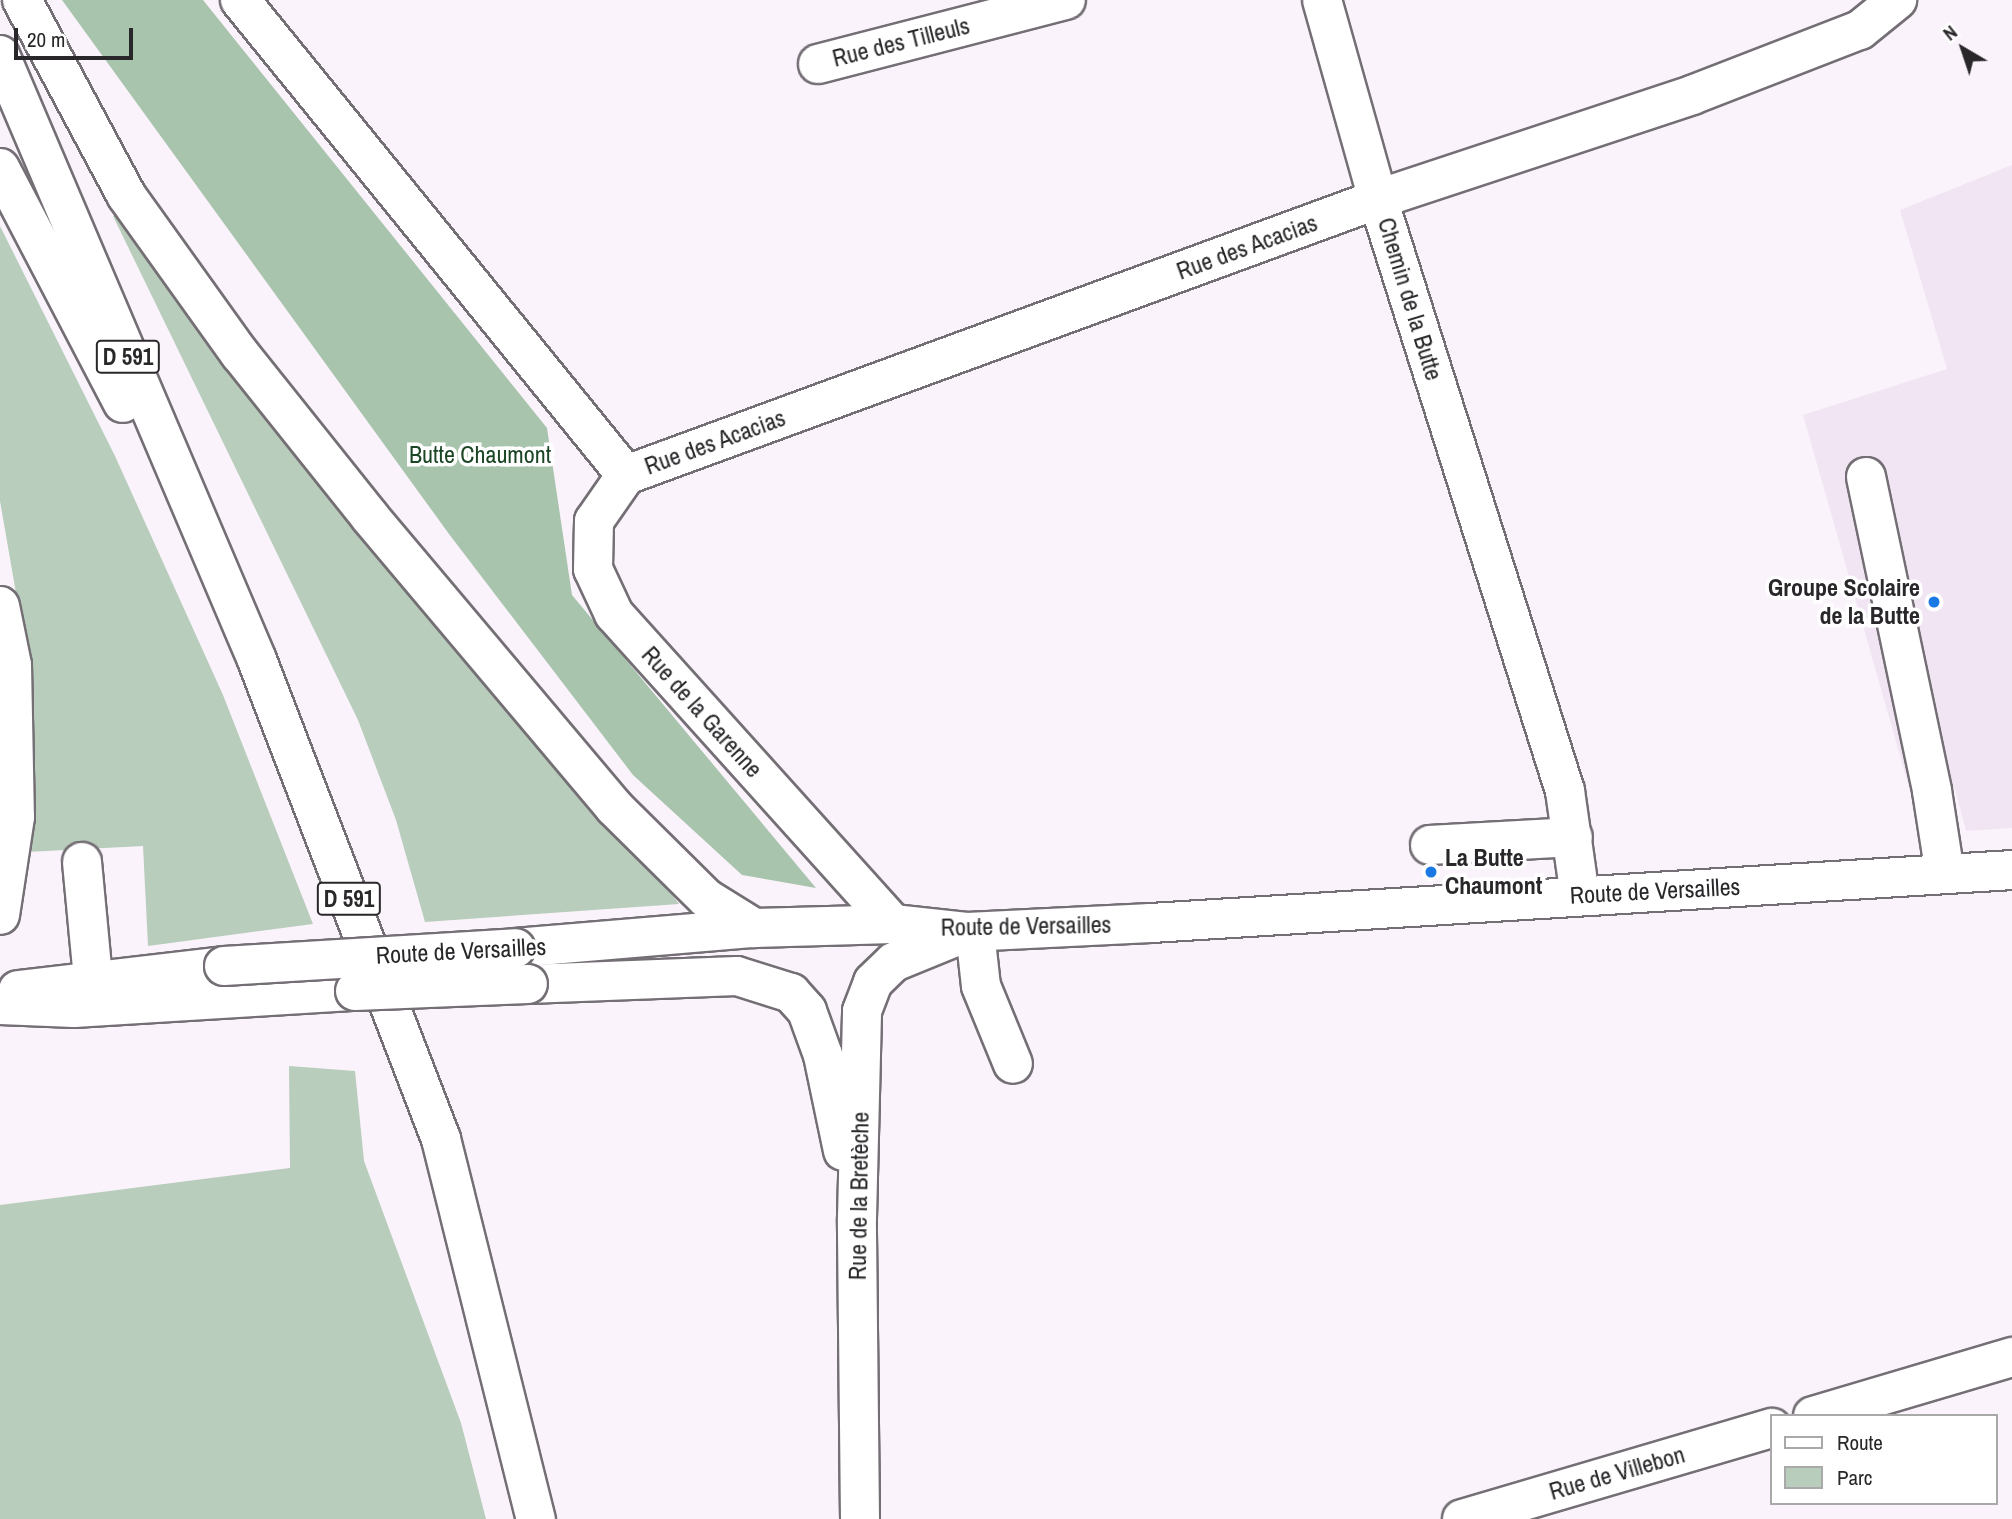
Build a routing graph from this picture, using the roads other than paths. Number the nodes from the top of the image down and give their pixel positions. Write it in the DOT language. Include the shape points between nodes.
graph roads {
  1 [pos="22,0"];
  2 [pos="240,0"];
  3 [pos="1066,0"];
  4 [pos="1322,0"];
  5 [pos="1898,0"];
  6 [pos="0,55"];
  7 [pos="818,64"];
  8 [pos="0,168"];
  9 [pos="1378,199"];
  10 [pos="626,475"];
  11 [pos="1866,477"];
  12 [pos="0,606"];
  13 [pos="257,660"];
  14 [pos="1573,837"];
  15 [pos="1430,845"];
  16 [pos="82,862"];
  17 [pos="2012,870"];
  18 [pos="1945,874"];
  19 [pos="1580,896"];
  20 [pos="0,915"];
  21 [pos="893,924"];
  22 [pos="754,928"];
  23 [pos="971,932"];
  24 [pos="93,978"];
  25 [pos="231,983"];
  26 [pos="0,993"];
  27 [pos="0,1005"];
  28 [pos="1013,1064"];
  29 [pos="857,1218"];
  30 [pos="2012,1357"];
  31 [pos="1820,1414"];
  32 [pos="1770,1429"];
  33 [pos="536,1519"];
  34 [pos="860,1519"];
  35 [pos="1462,1519"];
  1 -- 22 [label="main road" via="127,195 240,354 370,517 614,807 706,898"];
  2 -- 10 [label="main road, Rue des Acacias"];
  3 -- 7 [label="main road, Rue des Tilleuls"];
  4 -- 9 [label="main road"];
  5 -- 9 [label="main road, Chemin de la Butte" via="1860,30 1692,95"];
  6 -- 13 [label="main road, D 591"];
  8 -- 13 [label="main road, D 591"];
  9 -- 10 [label="main road, Rue des Acacias"];
  9 -- 14 [label="main road, Chemin de la Butte" via="1565,791"];
  10 -- 21 [label="main road, Rue de la Garenne" via="594,521 593,569 614,614"];
  11 -- 18 [label="main road"];
  12 -- 20 [label="main road" via="12,665 15,817"];
  13 -- 33 [label="main road, D 591" via="441,1139"];
  14 -- 15 [label="main road"];
  14 -- 19 [label="main road, Chemin de la Butte"];
  16 -- 24 [label="main road"];
  17 -- 18 [label="main road, Route de Versailles"];
  18 -- 19 [label="main road, Route de Versailles"];
  19 -- 23 [label="main road, Route de Versailles"];
  21 -- 22 [label="main road, Route de Versailles"];
  21 -- 23 [label="main road, Route de Versailles"];
  22 -- 25 [label="main road, Route de Versailles, bridge" via="515,948"];
  23 -- 28 [label="main road" via="981,986"];
  23 -- 29 [label="main road, Rue de la Bretèche" via="894,962 873,982 860,1042"];
  24 -- 25 [label="main road, Route de Versailles"];
  24 -- 26 [label="main road, Route de Versailles"];
  25 -- 27 [label="main road, Route de Versailles" via="74,1008"];
  25 -- 29 [label="main road, Route de Versailles, bridge" via="355,991 737,976 791,993 807,1011 823,1055"];
  29 -- 34 [label="main road, Rue de la Bretèche"];
  30 -- 31 [label="main road"];
  32 -- 35 [label="main road, Rue de Villebon"];
}
